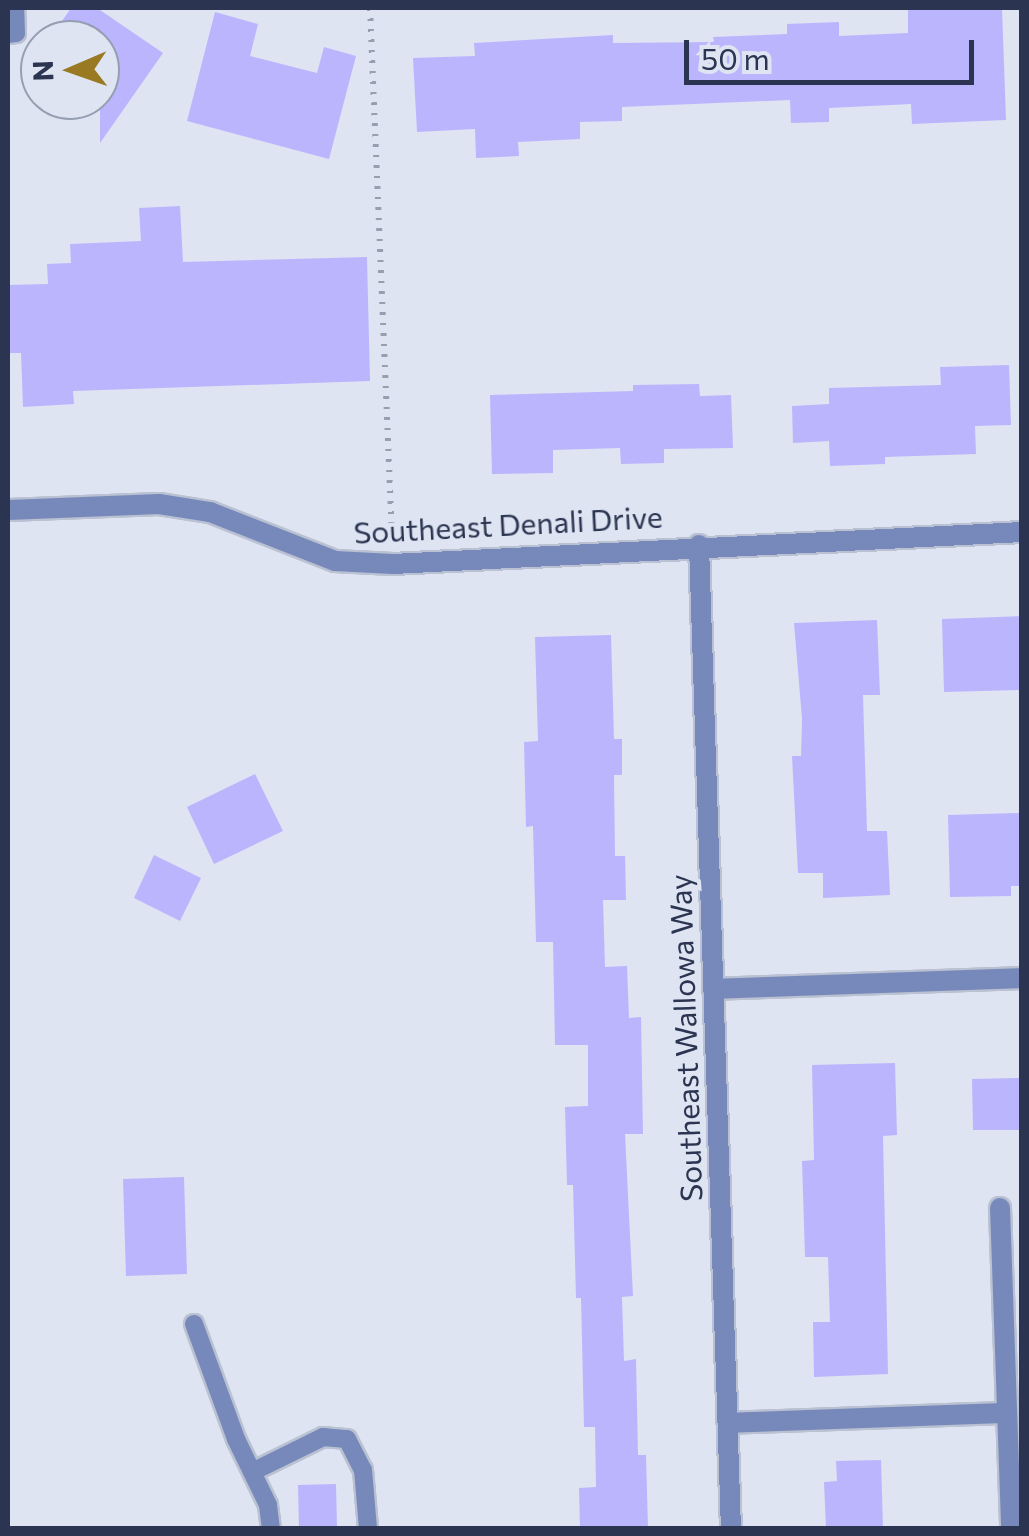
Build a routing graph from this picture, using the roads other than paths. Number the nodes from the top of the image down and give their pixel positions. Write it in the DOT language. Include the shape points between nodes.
graph roads {
  1 [pos="15,8"];
  2 [pos="8,34"];
  3 [pos="8,510"];
  4 [pos="1022,532"];
  5 [pos="699,546"];
  6 [pos="1022,978"];
  7 [pos="713,989"];
  8 [pos="1000,1208"];
  9 [pos="194,1324"];
  10 [pos="1007,1413"];
  11 [pos="728,1422"];
  12 [pos="252,1472"];
  13 [pos="271,1528"];
  14 [pos="368,1528"];
  15 [pos="731,1528"];
  16 [pos="1011,1528"];
  1 -- 2 [label="lane" via="16,33"];
  3 -- 5 [label="street, Southeast Denali Drive" via="159,504 210,512 335,562"];
  4 -- 5 [label="street, Southeast Denali Drive"];
  5 -- 7 [label="street, Southeast Wallowa Way"];
  6 -- 7 [label="street"];
  7 -- 11 [label="street, Southeast Wallowa Way"];
  8 -- 10 [label="street"];
  9 -- 12 [label="lane"];
  10 -- 11 [label="street"];
  10 -- 16 [label="street"];
  11 -- 15 [label="street, Southeast Wallowa Way"];
  12 -- 13 [label="lane"];
  12 -- 14 [label="lane" via="323,1437 347,1440 363,1470"];
}
